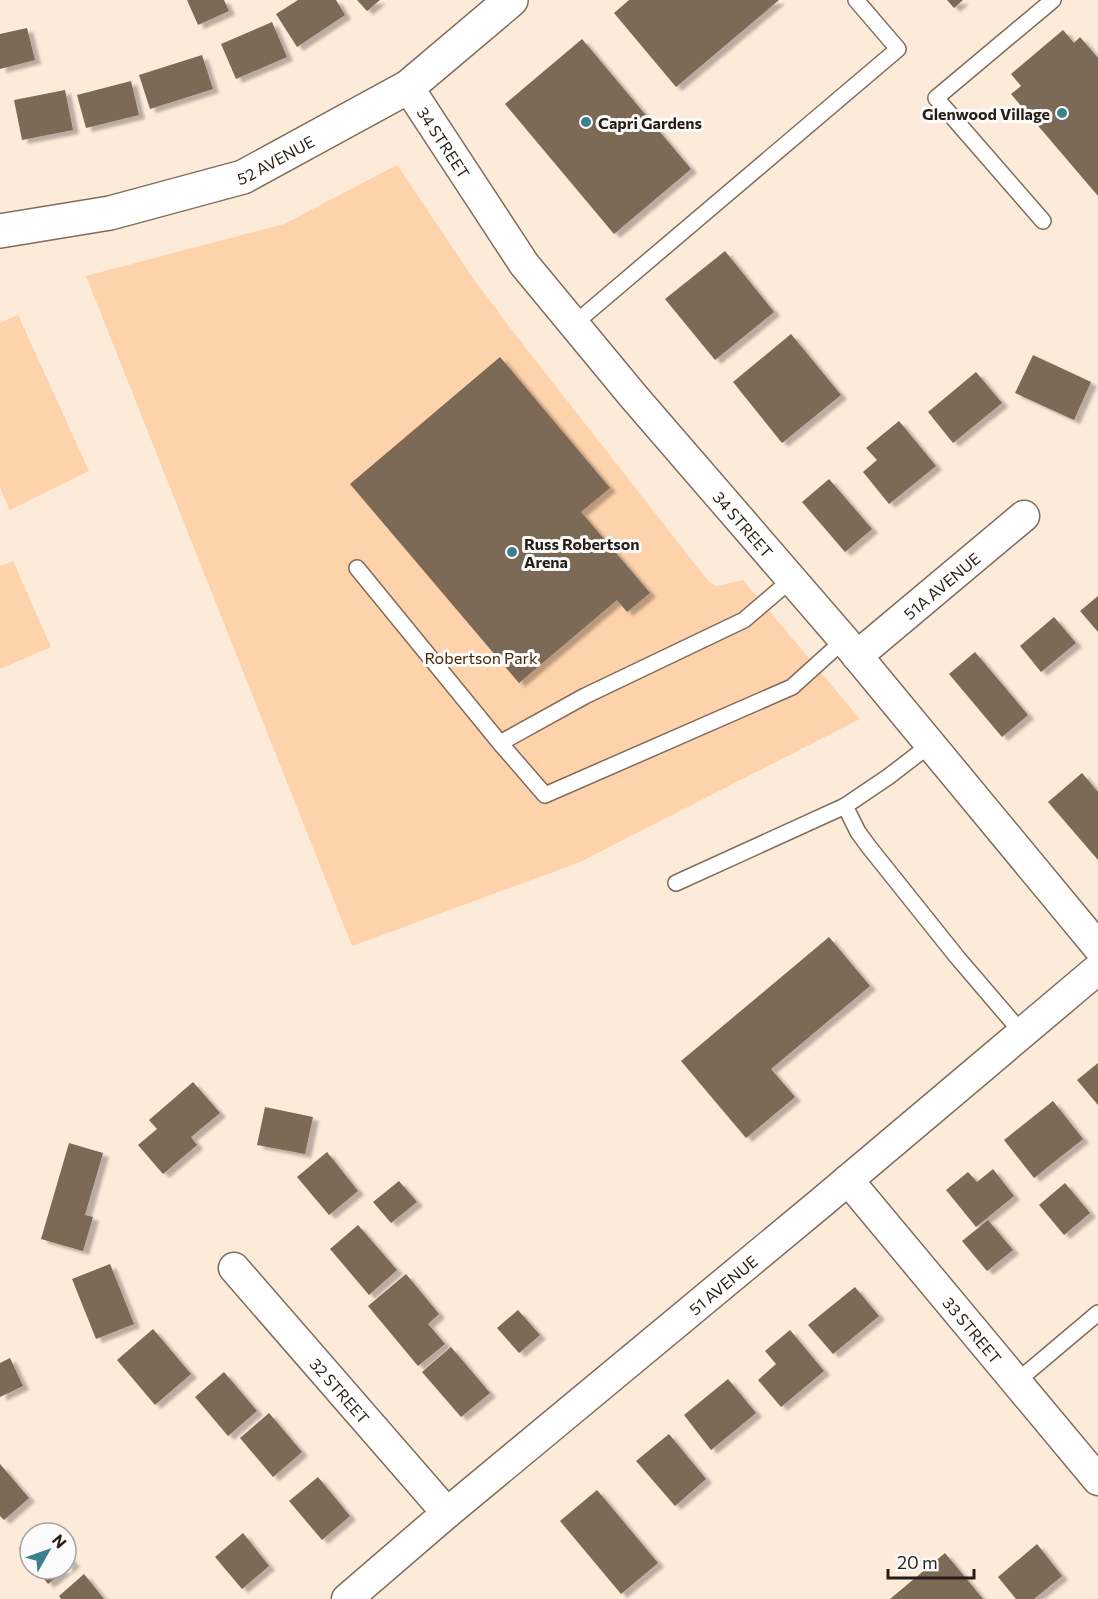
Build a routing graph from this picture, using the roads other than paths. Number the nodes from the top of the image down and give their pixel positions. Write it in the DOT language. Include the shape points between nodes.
graph roads {
  1 [pos="511,0"];
  2 [pos="856,0"];
  3 [pos="1053,0"];
  4 [pos="408,87"];
  5 [pos="1043,221"];
  6 [pos="0,231"];
  7 [pos="574,324"];
  8 [pos="1024,516"];
  9 [pos="357,568"];
  10 [pos="792,579"];
  11 [pos="851,648"];
  12 [pos="500,742"];
  13 [pos="931,744"];
  14 [pos="845,806"];
  15 [pos="676,883"];
  16 [pos="1098,947"];
  17 [pos="1098,969"];
  18 [pos="1022,1033"];
  19 [pos="848,1180"];
  20 [pos="234,1268"];
  21 [pos="1098,1313"];
  22 [pos="1016,1382"];
  23 [pos="1098,1480"];
  24 [pos="447,1513"];
  25 [pos="347,1599"];
  1 -- 4 [label="street, 52 AVENUE"];
  2 -- 7 [label="lane" via="898,49"];
  3 -- 5 [label="lane" via="936,98"];
  4 -- 6 [label="street, 52 AVENUE" via="243,177 110,213"];
  4 -- 7 [label="street, 34 STREET" via="524,264"];
  7 -- 10 [label="street, 34 STREET"];
  8 -- 11 [label="street, 51A AVENUE"];
  9 -- 12 [label="lane"];
  10 -- 11 [label="street, 34 STREET"];
  10 -- 12 [label="lane" via="744,620 585,696"];
  11 -- 12 [label="lane" via="792,687 544,795"];
  11 -- 13 [label="street, 34 STREET"];
  13 -- 14 [label="lane"];
  13 -- 16 [label="street, 34 STREET"];
  14 -- 15 [label="lane"];
  14 -- 18 [label="lane" via="869,847"];
  17 -- 18 [label="street, 51 AVENUE"];
  18 -- 19 [label="street, 51 AVENUE"];
  19 -- 22 [label="street, 33 STREET"];
  19 -- 24 [label="street, 51 AVENUE"];
  20 -- 24 [label="street, 32 STREET"];
  21 -- 22 [label="lane"];
  22 -- 23 [label="street, 33 STREET"];
  24 -- 25 [label="street, 51 AVENUE"];
}
